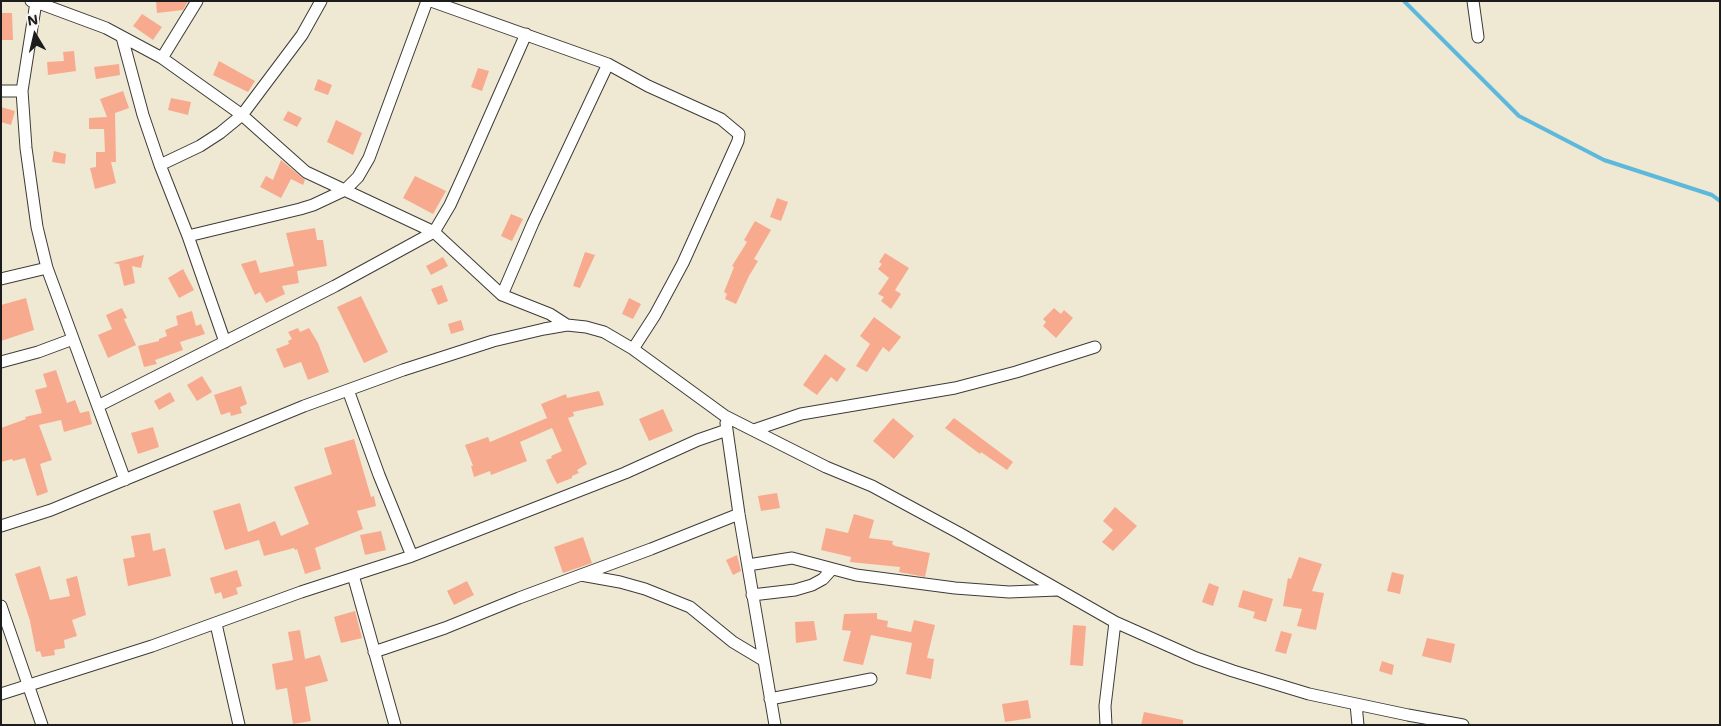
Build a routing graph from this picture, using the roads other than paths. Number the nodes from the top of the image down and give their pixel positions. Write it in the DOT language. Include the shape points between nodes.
graph roads {
  1 [pos="31,1"];
  2 [pos="197,1"];
  3 [pos="321,1"];
  4 [pos="429,1"];
  5 [pos="1473,1"];
  6 [pos="36,2"];
  7 [pos="526,34"];
  8 [pos="122,37"];
  9 [pos="1478,37"];
  10 [pos="162,58"];
  11 [pos="608,64"];
  12 [pos="1,91"];
  13 [pos="22,91"];
  14 [pos="242,115"];
  15 [pos="160,165"];
  16 [pos="345,190"];
  17 [pos="434,232"];
  18 [pos="188,236"];
  19 [pos="47,268"];
  20 [pos="1,279"];
  21 [pos="502,295"];
  22 [pos="567,325"];
  23 [pos="74,339"];
  24 [pos="225,342"];
  25 [pos="1095,348"];
  26 [pos="633,350"];
  27 [pos="1,362"];
  28 [pos="348,390"];
  29 [pos="98,406"];
  30 [pos="725,416"];
  31 [pos="727,430"];
  32 [pos="754,430"];
  33 [pos="125,480"];
  34 [pos="739,514"];
  35 [pos="1,526"];
  36 [pos="412,556"];
  37 [pos="748,565"];
  38 [pos="832,569"];
  39 [pos="353,575"];
  40 [pos="580,575"];
  41 [pos="1058,590"];
  42 [pos="752,595"];
  43 [pos="1,606"];
  44 [pos="1115,622"];
  45 [pos="216,624"];
  46 [pos="374,652"];
  47 [pos="763,660"];
  48 [pos="871,679"];
  49 [pos="28,685"];
  50 [pos="1,694"];
  51 [pos="770,699"];
  52 [pos="1356,704"];
  53 [pos="42,725"];
  54 [pos="239,725"];
  55 [pos="395,725"];
  56 [pos="775,725"];
  57 [pos="1106,725"];
  58 [pos="1358,725"];
  59 [pos="1463,725"];
  1 -- 6 [label="street"];
  2 -- 10 [label="street"];
  3 -- 14 [label="street" via="302,35"];
  4 -- 7 [label="street"];
  4 -- 16 [label="street" via="369,158 358,177"];
  5 -- 9 [label="street"];
  6 -- 8 [label="street"];
  6 -- 13 [label="street"];
  7 -- 11 [label="street"];
  7 -- 17 [label="street" via="450,205"];
  8 -- 10 [label="street"];
  8 -- 15 [label="street"];
  10 -- 14 [label="street"];
  11 -- 21 [label="street"];
  11 -- 26 [label="street" via="721,119 738,131 739,136 683,263"];
  12 -- 13 [label="street"];
  13 -- 19 [label="street" via="30,184"];
  14 -- 15 [label="street" via="200,146"];
  14 -- 16 [label="street" via="306,172"];
  15 -- 18 [label="street"];
  16 -- 17 [label="street"];
  16 -- 18 [label="street" via="300,209"];
  17 -- 21 [label="street"];
  17 -- 24 [label="street"];
  18 -- 24 [label="street"];
  19 -- 20 [label="street"];
  19 -- 23 [label="street"];
  21 -- 22 [label="street" via="550,314"];
  22 -- 26 [label="street" via="604,332"];
  22 -- 28 [label="street" via="493,341"];
  23 -- 27 [label="street"];
  23 -- 29 [label="street"];
  24 -- 29 [label="street"];
  25 -- 32 [label="street" via="955,388 800,414"];
  26 -- 30 [label="street"];
  28 -- 33 [label="street"];
  28 -- 36 [label="street"];
  29 -- 33 [label="street"];
  30 -- 31 [label="street"];
  30 -- 32 [label="street"];
  31 -- 34 [label="street"];
  31 -- 36 [label="street"];
  32 -- 41 [label="street" via="880,490"];
  33 -- 35 [label="street"];
  34 -- 37 [label="street"];
  34 -- 40 [label="street"];
  36 -- 39 [label="street"];
  37 -- 38 [label="street" via="792,558"];
  37 -- 42 [label="street"];
  38 -- 41 [label="street" via="980,591"];
  38 -- 42 [label="street" via="812,585"];
  39 -- 45 [label="street"];
  39 -- 46 [label="street"];
  40 -- 46 [label="street"];
  40 -- 47 [label="street" via="645,589 690,607"];
  41 -- 44 [label="street"];
  42 -- 47 [label="street"];
  43 -- 49 [label="street"];
  44 -- 52 [label="street" via="1233,671 1309,694"];
  44 -- 57 [label="street" via="1105,706"];
  45 -- 49 [label="street"];
  45 -- 54 [label="street"];
  46 -- 55 [label="street"];
  47 -- 51 [label="street"];
  48 -- 51 [label="street"];
  49 -- 50 [label="street"];
  49 -- 53 [label="street"];
  51 -- 56 [label="street"];
  52 -- 58 [label="street"];
  52 -- 59 [label="street"];
}
